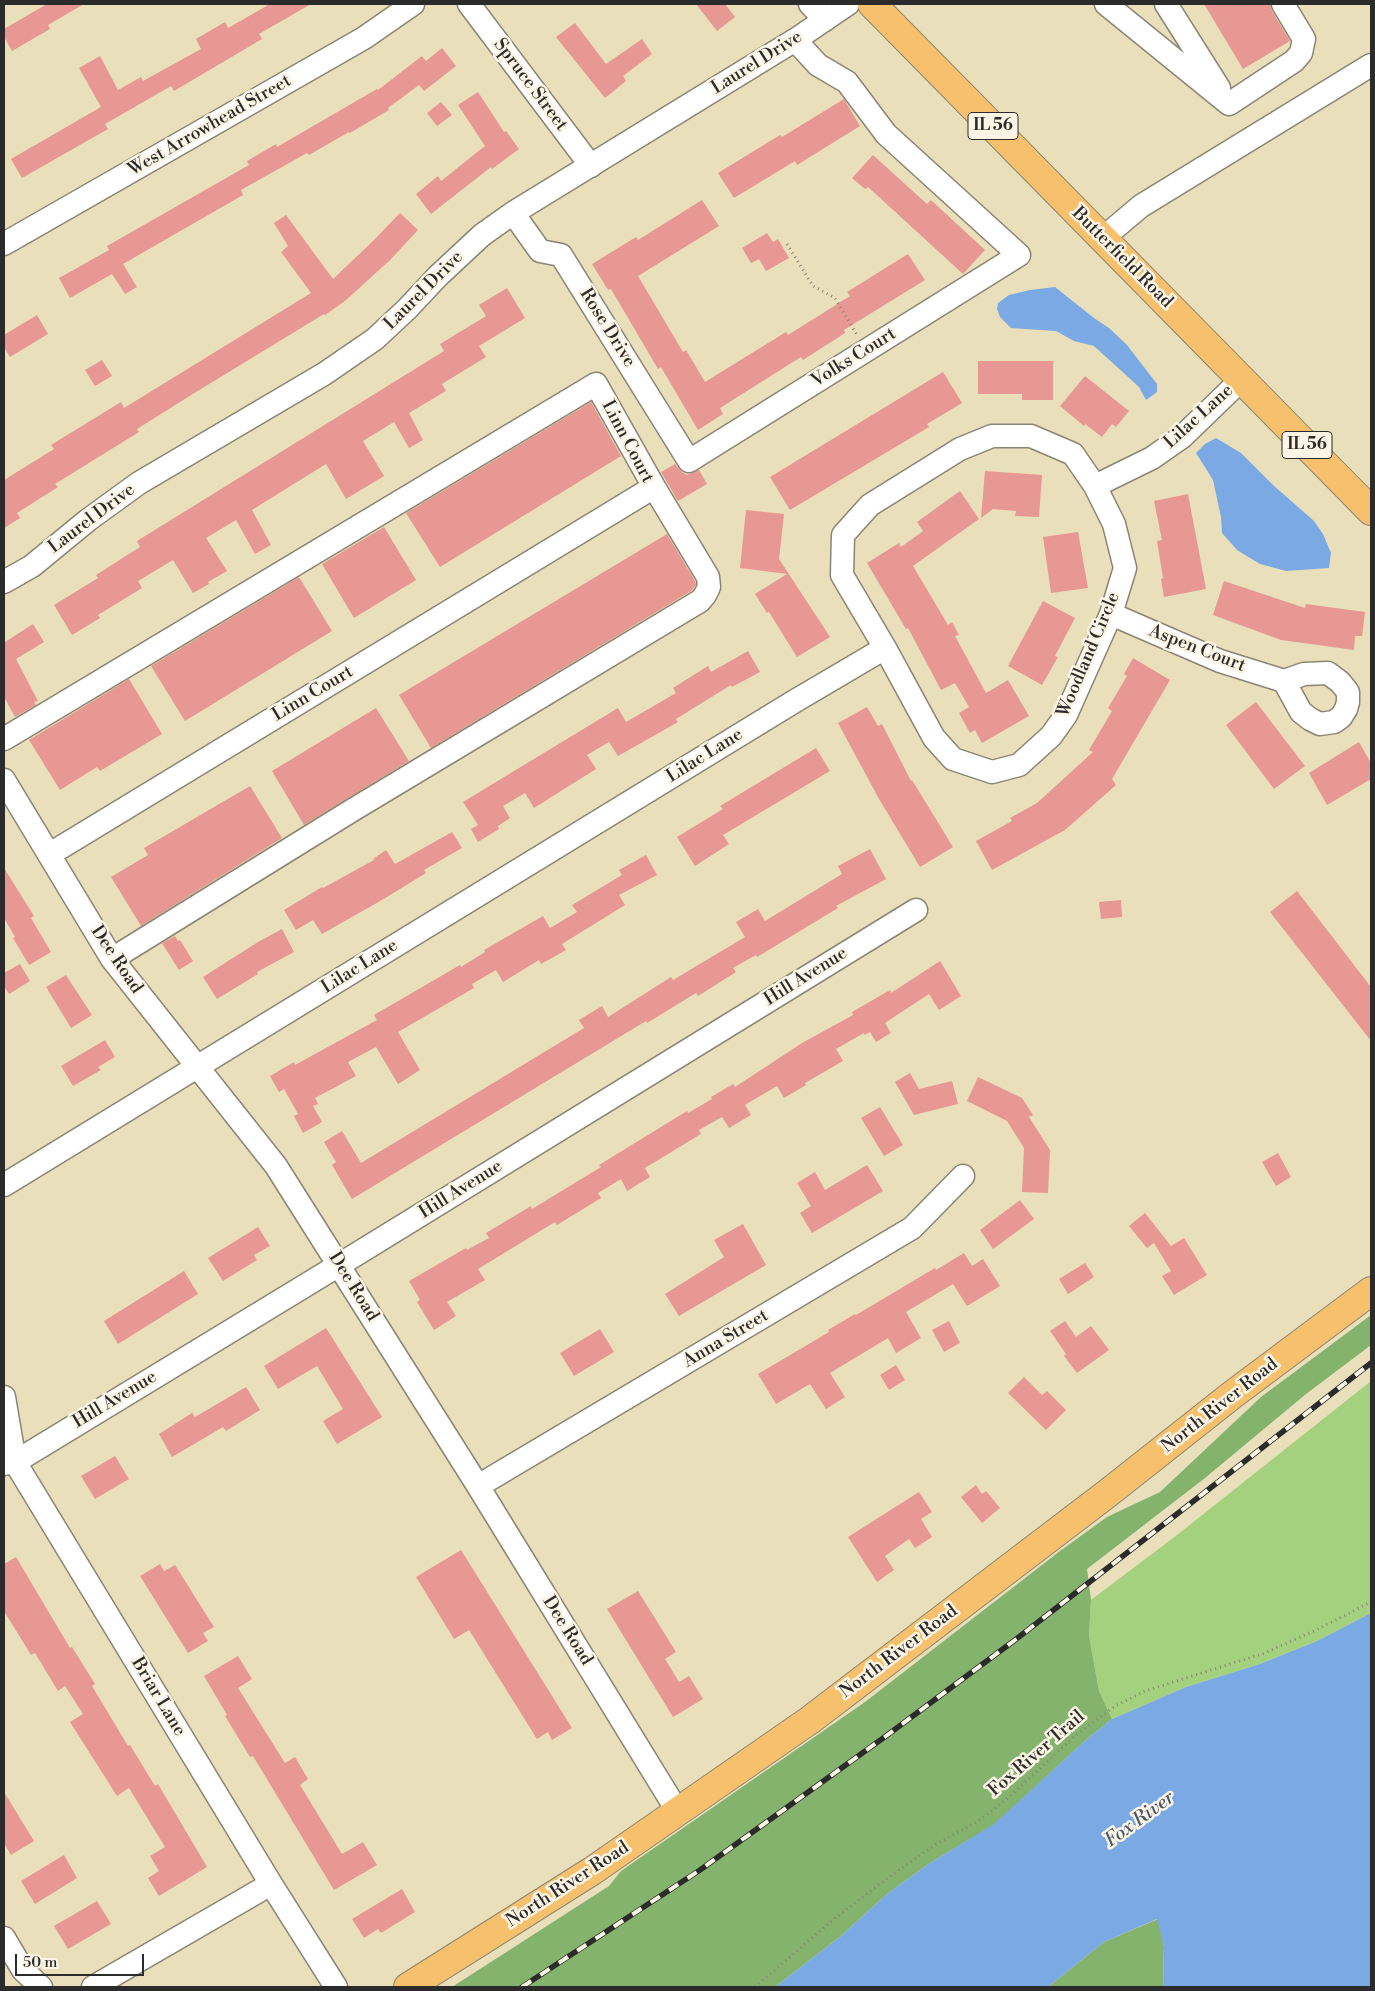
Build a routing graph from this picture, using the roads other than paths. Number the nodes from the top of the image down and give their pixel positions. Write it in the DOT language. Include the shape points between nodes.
graph roads {
  1 [pos="413,4"];
  2 [pos="469,4"];
  3 [pos="848,4"];
  4 [pos="872,4"];
  5 [pos="1106,4"];
  6 [pos="1166,4"];
  7 [pos="1283,4"];
  8 [pos="817,12"];
  9 [pos="795,40"];
  10 [pos="1371,65"];
  11 [pos="1229,104"];
  12 [pos="590,166"];
  13 [pos="513,213"];
  14 [pos="1102,238"];
  15 [pos="4,244"];
  16 [pos="1242,380"];
  17 [pos="689,460"];
  18 [pos="1095,486"];
  19 [pos="654,488"];
  20 [pos="1371,511"];
  21 [pos="4,582"];
  22 [pos="1111,614"];
  23 [pos="885,648"];
  24 [pos="1284,680"];
  25 [pos="4,739"];
  26 [pos="4,780"];
  27 [pos="50,854"];
  28 [pos="916,910"];
  29 [pos="112,959"];
  30 [pos="196,1067"];
  31 [pos="963,1176"];
  32 [pos="4,1185"];
  33 [pos="339,1265"];
  34 [pos="1371,1291"];
  35 [pos="4,1397"];
  36 [pos="9,1463"];
  37 [pos="478,1486"];
  38 [pos="678,1812"];
  39 [pos="271,1884"];
  40 [pos="4,1938"];
  41 [pos="40,1987"];
  42 [pos="94,1987"];
  43 [pos="336,1987"];
  44 [pos="408,1987"];
  1 -- 15 [label="street, West Arrowhead Street" via="356,43"];
  2 -- 12 [label="street, Spruce Street"];
  3 -- 8 [label="street, Laurel Drive"];
  4 -- 14 [label="main road, Butterfield Road / IL 56"];
  5 -- 11 [label="street"];
  6 -- 11 [label="street"];
  7 -- 11 [label="street" via="1304,39 1301,53"];
  8 -- 9 [label="street, Laurel Drive"];
  9 -- 12 [label="street, Laurel Drive"];
  9 -- 17 [label="street, Volks Court" via="818,65 847,82 886,134 1019,255"];
  10 -- 14 [label="street" via="1140,206"];
  12 -- 13 [label="street, Laurel Drive"];
  13 -- 17 [label="street, Rose Drive" via="540,251 561,255"];
  13 -- 21 [label="street, Laurel Drive" via="474,242 375,339 324,374 139,483 32,566"];
  14 -- 16 [label="main road, Butterfield Road / IL 56"];
  16 -- 18 [label="street, Lilac Lane" via="1182,436 1152,458"];
  16 -- 20 [label="main road, Butterfield Road / IL 56"];
  18 -- 22 [label="street, Woodland Circle" via="1114,524 1125,568"];
  18 -- 23 [label="street" via="1073,454 1031,436 992,436 960,449 870,505 843,535 842,575"];
  19 -- 25 [label="street, Linn Court" via="596,384"];
  19 -- 27 [label="street, Linn Court"];
  19 -- 29 [label="street" via="708,577 709,587 700,601"];
  22 -- 23 [label="street, Woodland Circle" via="1066,715 1051,736 1019,765 992,772 952,759 934,738"];
  22 -- 24 [label="street, Aspen Court" via="1220,661"];
  23 -- 30 [label="street, Lilac Lane"];
  26 -- 27 [label="street, Dee Road"];
  27 -- 29 [label="street, Dee Road"];
  28 -- 33 [label="street, Hill Avenue"];
  29 -- 30 [label="street, Dee Road"];
  30 -- 32 [label="street, Lilac Lane"];
  30 -- 33 [label="street, Dee Road" via="276,1166"];
  31 -- 37 [label="street, Anna Street" via="912,1228"];
  33 -- 36 [label="street, Hill Avenue"];
  33 -- 37 [label="street, Dee Road"];
  34 -- 38 [label="main road, North River Road" via="880,1668"];
  35 -- 36 [label="street, Briar Lane"];
  36 -- 39 [label="street, Briar Lane"];
  37 -- 38 [label="street, Dee Road"];
  38 -- 44 [label="main road, North River Road" via="584,1876"];
  39 -- 42 [label="street"];
  39 -- 43 [label="street, Briar Lane"];
  40 -- 41 [label="street" via="23,1970"];
}
